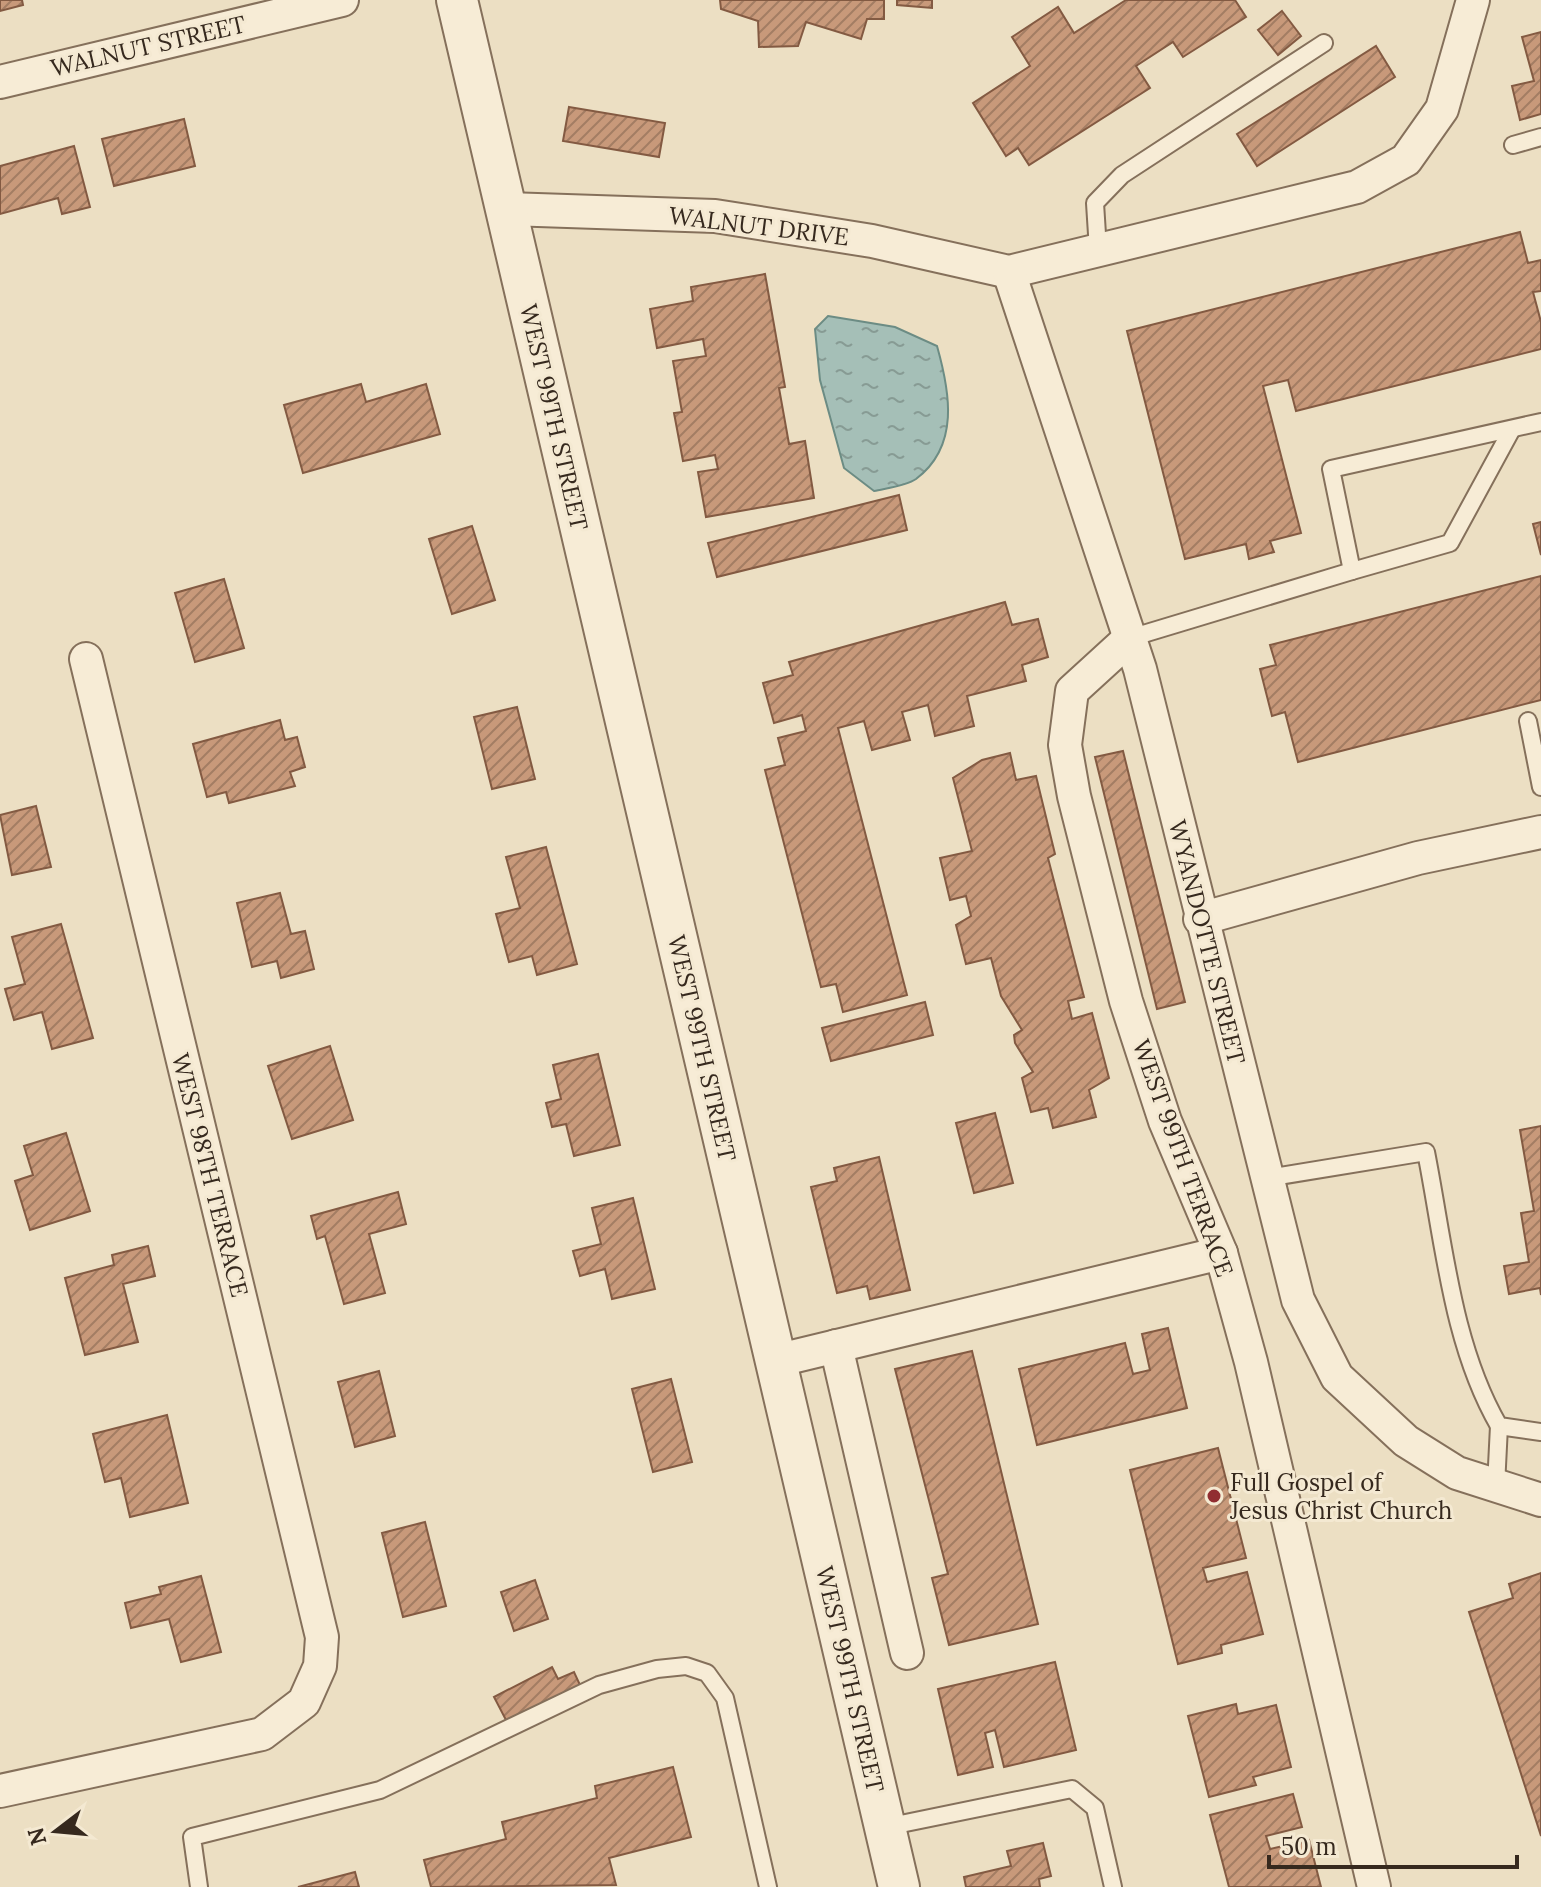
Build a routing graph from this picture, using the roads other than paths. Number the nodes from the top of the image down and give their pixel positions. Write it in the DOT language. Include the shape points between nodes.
graph roads {
  1 [pos="342,0"];
  2 [pos="457,0"];
  3 [pos="1473,0"];
  4 [pos="1324,43"];
  5 [pos="0,82"];
  6 [pos="1541,137"];
  7 [pos="1513,145"];
  8 [pos="506,209"];
  9 [pos="1098,250"];
  10 [pos="1009,272"];
  11 [pos="1541,422"];
  12 [pos="1512,429"];
  13 [pos="1352,571"];
  14 [pos="1130,638"];
  15 [pos="86,659"];
  16 [pos="1528,721"];
  17 [pos="1541,787"];
  18 [pos="1541,832"];
  19 [pos="1200,919"];
  20 [pos="1267,1178"];
  21 [pos="1221,1253"];
  22 [pos="836,1346"];
  23 [pos="775,1361"];
  24 [pos="1499,1426"];
  25 [pos="1541,1432"];
  26 [pos="1496,1486"];
  27 [pos="1541,1500"];
  28 [pos="907,1653"];
  29 [pos="0,1791"];
  30 [pos="884,1827"];
  31 [pos="199,1887"];
  32 [pos="768,1887"];
  33 [pos="899,1887"];
  34 [pos="1113,1887"];
  35 [pos="1374,1887"];
  1 -- 5 [label="street, WALNUT STREET"];
  2 -- 8 [label="street, WEST 99TH STREET"];
  3 -- 9 [label="street" via="1442,109 1406,160 1357,187"];
  4 -- 9 [label="lane" via="1122,175 1095,203"];
  6 -- 7 [label="lane"];
  8 -- 10 [label="street, WALNUT DRIVE" via="715,216 872,241"];
  8 -- 23 [label="street, WEST 99TH STREET"];
  9 -- 10 [label="street"];
  10 -- 14 [label="street, WYANDOTTE STREET"];
  11 -- 12 [label="lane"];
  12 -- 13 [label="lane" via="1450,543"];
  12 -- 13 [label="lane" via="1331,469"];
  13 -- 14 [label="lane"];
  14 -- 19 [label="street, WYANDOTTE STREET"];
  14 -- 21 [label="street, WEST 99TH TERRACE" via="1072,691 1065,745 1126,1001 1165,1121"];
  15 -- 29 [label="street, WEST 98TH TERRACE" via="322,1637 320,1666 304,1702 262,1734"];
  16 -- 17 [label="lane"];
  18 -- 19 [label="street" via="1418,858"];
  19 -- 20 [label="street, WYANDOTTE STREET"];
  20 -- 24 [label="lane" via="1426,1152 1467,1354"];
  20 -- 26 [label="street, WYANDOTTE STREET" via="1298,1300 1337,1377 1406,1441 1457,1473"];
  21 -- 22 [label="street"];
  21 -- 35 [label="street, WEST 99TH TERRACE"];
  22 -- 23 [label="street"];
  22 -- 28 [label="street"];
  23 -- 30 [label="street, WEST 99TH STREET"];
  24 -- 25 [label="lane"];
  24 -- 26 [label="lane"];
  26 -- 27 [label="street, WYANDOTTE STREET"];
  30 -- 33 [label="street, WEST 99TH STREET"];
  30 -- 34 [label="lane" via="1072,1789 1095,1808"];
  31 -- 32 [label="lane" via="192,1837 380,1790 599,1685 686,1666 707,1673 725,1698"];
}
